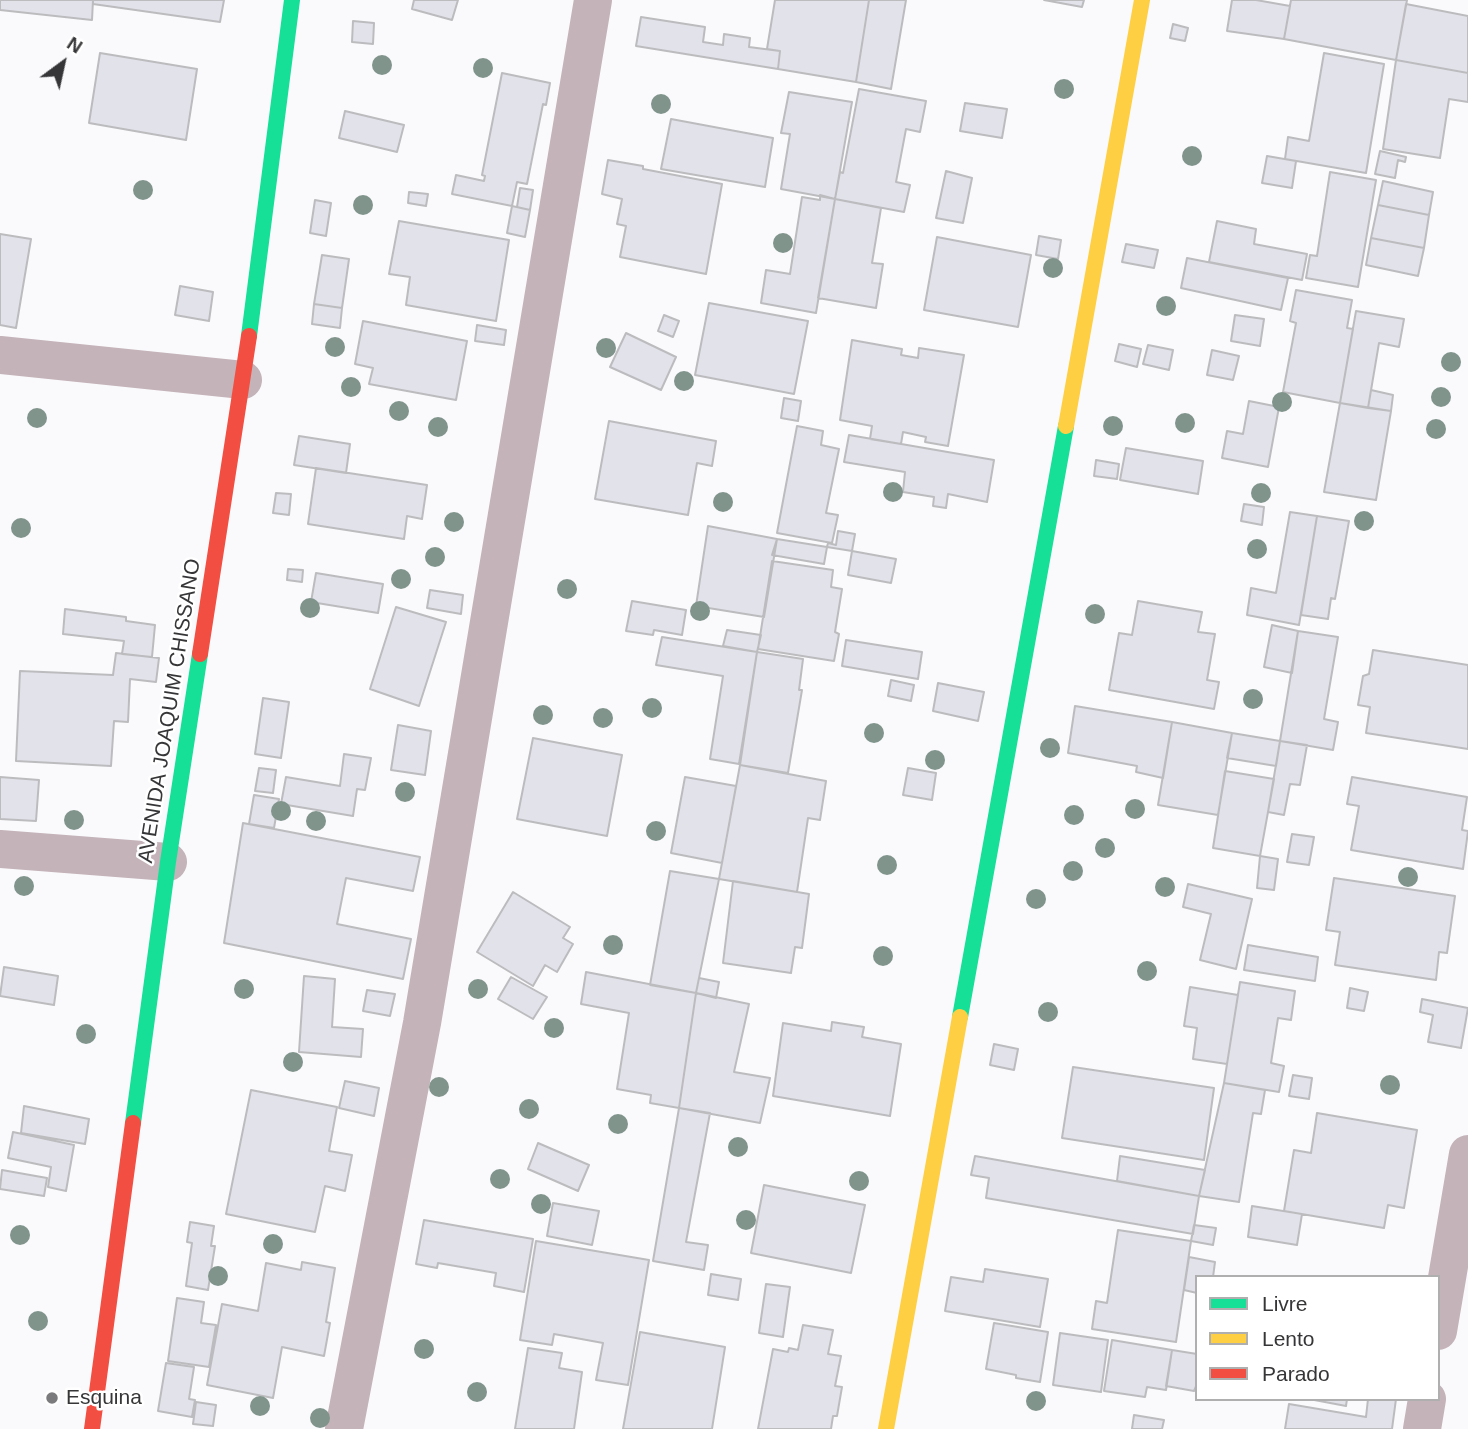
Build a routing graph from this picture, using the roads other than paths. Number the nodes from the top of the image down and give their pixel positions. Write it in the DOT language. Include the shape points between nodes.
graph roads {
  1 [pos="292,0"];
  2 [pos="593,0"];
  3 [pos="1142,0"];
  4 [pos="0,355"];
  5 [pos="243,380"];
  6 [pos="0,849"];
  7 [pos="168,862"];
  8 [pos="1468,1154"];
  9 [pos="1440,1319"];
  10 [pos="1427,1401"];
  11 [pos="92,1429"];
  12 [pos="344,1429"];
  13 [pos="886,1429"];
  14 [pos="1422,1429"];
  1 -- 5 [label="street, AVENIDA JOAQUIM CHISSANO"];
  2 -- 12 [label="street" via="422,1023"];
  3 -- 13 [label="street"];
  4 -- 5 [label="street"];
  5 -- 7 [label="street, AVENIDA JOAQUIM CHISSANO"];
  6 -- 7 [label="street"];
  7 -- 11 [label="street, AVENIDA JOAQUIM CHISSANO"];
  8 -- 9 [label="street"];
  10 -- 14 [label="street"];
}
